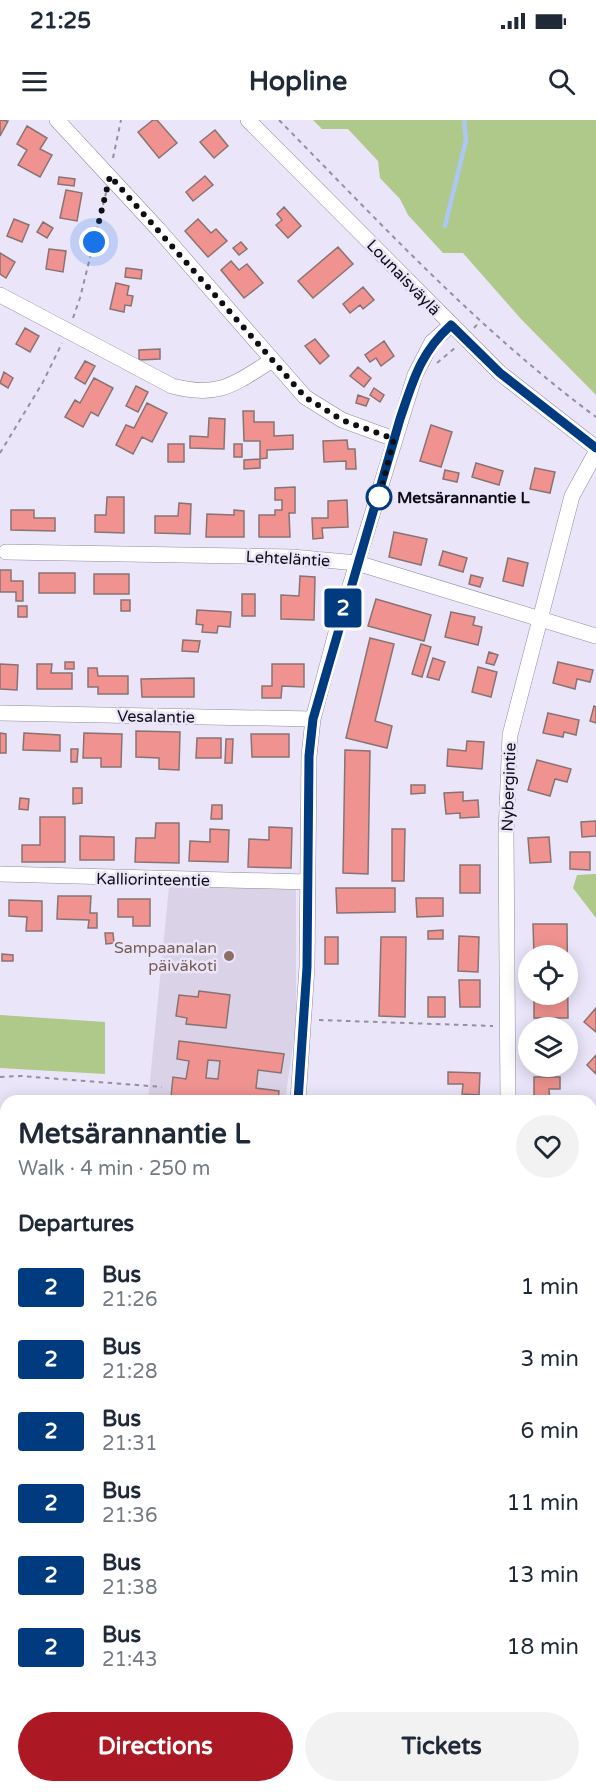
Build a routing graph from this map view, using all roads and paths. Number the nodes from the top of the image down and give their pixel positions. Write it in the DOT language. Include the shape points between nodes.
graph roads {
  1 [pos="57,120"];
  2 [pos="121,120"];
  3 [pos="248,120"];
  4 [pos="279,120"];
  5 [pos="110,176"];
  6 [pos="0,295"];
  7 [pos="480,321"];
  8 [pos="451,325"];
  9 [pos="68,330"];
  10 [pos="464,338"];
  11 [pos="271,361"];
  12 [pos="435,366"];
  13 [pos="596,417"];
  14 [pos="394,439"];
  15 [pos="596,450"];
  16 [pos="0,453"];
  17 [pos="6,552"];
  18 [pos="357,563"];
  19 [pos="541,619"];
  20 [pos="596,636"];
  21 [pos="0,713"];
  22 [pos="313,719"];
  23 [pos="0,874"];
  24 [pos="307,882"];
  25 [pos="306,1020"];
  26 [pos="508,1027"];
  27 [pos="0,1077"];
  28 [pos="162,1087"];
  29 [pos="299,1095"];
  30 [pos="508,1095"];
  1 -- 5 [label="street"];
  2 -- 5 [label="path"];
  3 -- 8 [label="street, Lounaisväylä"];
  4 -- 7 [label="path"];
  5 -- 9 [label="path" via="80,298"];
  5 -- 11 [label="street"];
  6 -- 9 [label="street"];
  7 -- 10 [label="path"];
  7 -- 13 [label="path"];
  8 -- 10 [label="street, Lounaisväylä"];
  8 -- 14 [label="street" via="432,342 415,375"];
  9 -- 11 [label="street" via="172,386 196,392 236,383"];
  9 -- 16 [label="path" via="43,382"];
  10 -- 12 [label="path"];
  10 -- 15 [label="street, Lounaisväylä" via="500,373"];
  11 -- 14 [label="street" via="305,397 342,420"];
  14 -- 18 [label="street"];
  15 -- 19 [label="street, Nybergintie" via="572,495"];
  17 -- 18 [label="street, Lehteläntie" via="292,557"];
  18 -- 19 [label="street, Lehteläntie"];
  18 -- 22 [label="street"];
  19 -- 20 [label="street, Lehteläntie"];
  19 -- 26 [label="street, Nybergintie" via="510,735"];
  21 -- 22 [label="street, Vesalantie"];
  22 -- 24 [label="street"];
  23 -- 24 [label="street, Kalliorinteentie"];
  24 -- 25 [label="street"];
  25 -- 26 [label="path"];
  25 -- 29 [label="street"];
  26 -- 30 [label="street, Nybergintie"];
  27 -- 28 [label="path"];
}
